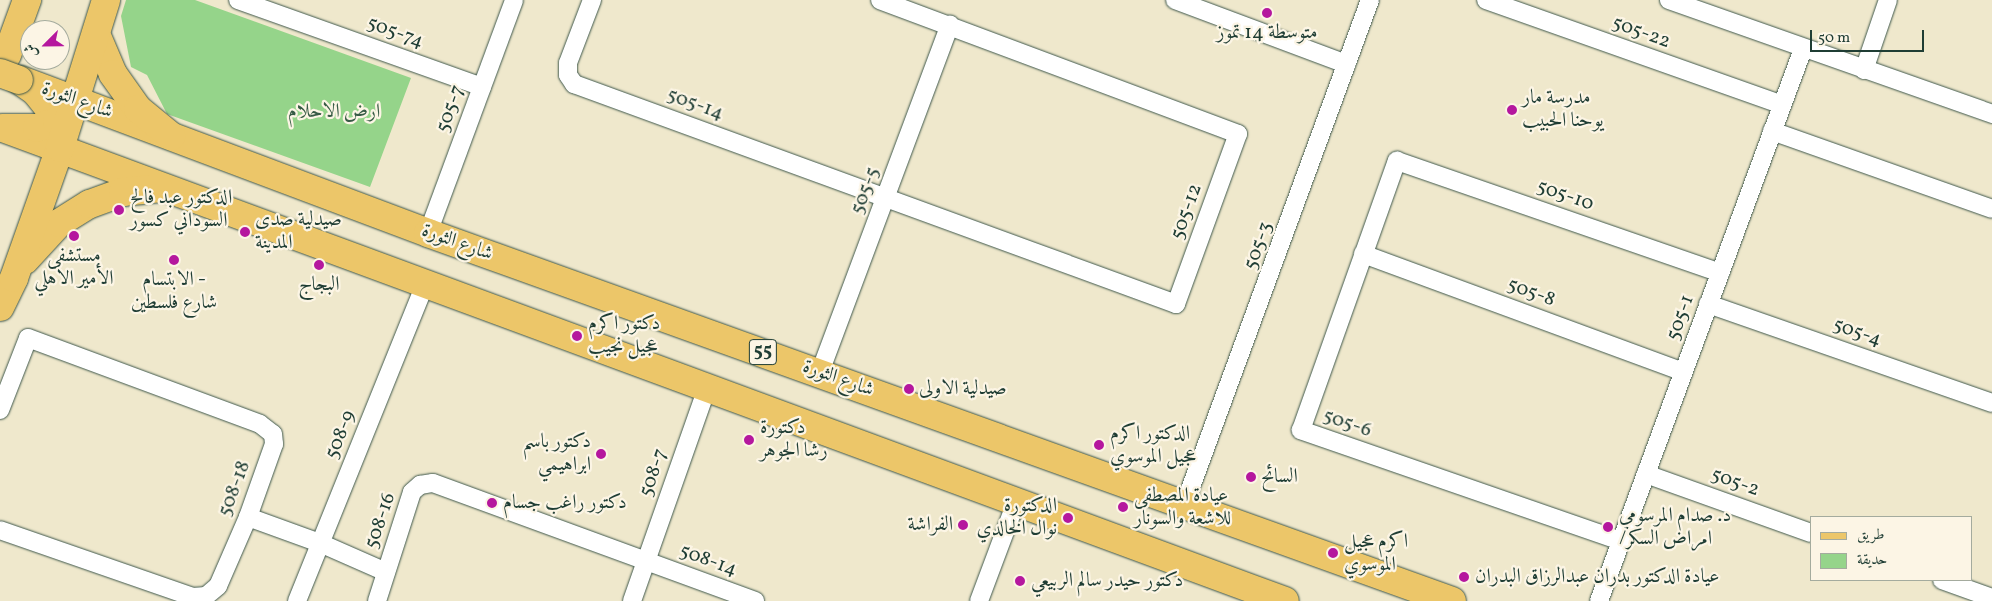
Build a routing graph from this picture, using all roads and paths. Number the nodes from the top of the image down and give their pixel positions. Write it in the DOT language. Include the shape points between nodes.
graph roads {
  1 [pos="27,0"];
  2 [pos="106,0"];
  3 [pos="238,0"];
  4 [pos="514,0"];
  5 [pos="592,0"];
  6 [pos="880,0"];
  7 [pos="1175,0"];
  8 [pos="1370,0"];
  9 [pos="1486,0"];
  10 [pos="1669,0"];
  11 [pos="1888,0"];
  12 [pos="950,25"];
  13 [pos="96,34"];
  14 [pos="1803,49"];
  15 [pos="1346,64"];
  16 [pos="9,69"];
  17 [pos="1864,70"];
  18 [pos="482,86"];
  19 [pos="1782,105"];
  20 [pos="1992,114"];
  21 [pos="59,121"];
  22 [pos="1,127"];
  23 [pos="1772,131"];
  24 [pos="172,136"];
  25 [pos="1397,161"];
  26 [pos="159,188"];
  27 [pos="887,196"];
  28 [pos="1992,209"];
  29 [pos="428,233"];
  30 [pos="1363,254"];
  31 [pos="1720,273"];
  32 [pos="14,278"];
  33 [pos="424,286"];
  34 [pos="1708,304"];
  35 [pos="0,308"];
  36 [pos="820,372"];
  37 [pos="1683,372"];
  38 [pos="706,388"];
  39 [pos="1992,403"];
  40 [pos="0,410"];
  41 [pos="1646,474"];
  42 [pos="1016,502"];
  43 [pos="1184,506"];
  44 [pos="248,517"];
  45 [pos="0,530"];
  46 [pos="1810,533"];
  47 [pos="1621,541"];
  48 [pos="320,543"];
  49 [pos="646,561"];
  50 [pos="386,572"];
  51 [pos="1945,581"];
  52 [pos="1992,598"];
  53 [pos="297,601"];
  54 [pos="377,601"];
  55 [pos="632,601"];
  56 [pos="755,601"];
  57 [pos="979,601"];
  58 [pos="1286,601"];
  59 [pos="1452,601"];
  60 [pos="1599,601"];
  1 -- 16 [label="main road"];
  2 -- 13 [label="main road"];
  3 -- 18 [label="street, 505-74"];
  4 -- 18 [label="street, 505-7"];
  5 -- 27 [label="street, 505-14" via="568,63 568,75 574,84"];
  6 -- 12 [label="street"];
  7 -- 15 [label="street"];
  8 -- 15 [label="street, 505-3"];
  9 -- 19 [label="street, 505-22"];
  10 -- 14 [label="street, 505-22"];
  11 -- 17 [label="street"];
  12 -- 27 [label="street, 505-5"];
  12 -- 27 [label="street, 505-12" via="1238,134 1176,304"];
  13 -- 21 [label="main road"];
  13 -- 24 [label="main road" via="113,74 138,109"];
  14 -- 17 [label="street, 505-22"];
  14 -- 19 [label="street, 505-1"];
  15 -- 43 [label="street, 505-3" via="1284,241"];
  16 -- 21 [label="main road" via="35,91"];
  17 -- 20 [label="street, 505-22"];
  18 -- 29 [label="street, 505-7"];
  19 -- 23 [label="street, 505-1"];
  21 -- 22 [label="main road" via="26,130"];
  21 -- 24 [label="main road, شارع الثورة / 55"];
  21 -- 26 [label="main road"];
  21 -- 32 [label="main road"];
  23 -- 28 [label="street"];
  23 -- 31 [label="street, 505-1"];
  24 -- 29 [label="main road, شارع الثورة / 55"];
  25 -- 30 [label="street, 505-6"];
  25 -- 31 [label="street, 505-10"];
  26 -- 32 [label="main road" via="124,192 90,204 59,223 40,242"];
  26 -- 33 [label="main road"];
  27 -- 36 [label="street, 505-5"];
  29 -- 36 [label="main road, شارع الثورة / 55"];
  30 -- 37 [label="street, 505-8"];
  30 -- 47 [label="street, 505-6" via="1301,430"];
  31 -- 34 [label="street, 505-1"];
  32 -- 35 [label="main road"];
  33 -- 38 [label="main road"];
  33 -- 48 [label="street, 508-9"];
  34 -- 37 [label="street, 505-1"];
  34 -- 39 [label="street, 505-4"];
  36 -- 43 [label="main road, شارع الثورة / 55"];
  37 -- 41 [label="street, 505-1"];
  38 -- 42 [label="main road"];
  38 -- 49 [label="street, 508-7"];
  40 -- 44 [label="street, 508-18" via="28,338 260,424 273,434 274,444"];
  41 -- 46 [label="street, 505-2"];
  41 -- 47 [label="street, 505-1"];
  42 -- 57 [label="street"];
  42 -- 58 [label="main road"];
  43 -- 59 [label="main road, شارع الثورة / 55"];
  44 -- 45 [label="street, 508-18" via="218,586 206,596 193,597"];
  44 -- 48 [label="street"];
  47 -- 60 [label="street, 505-1"];
  48 -- 50 [label="street"];
  48 -- 53 [label="street, 508-9"];
  49 -- 50 [label="street, 508-16" via="433,484 420,485 412,492"];
  49 -- 55 [label="street, 508-7"];
  49 -- 56 [label="street, 508-14"];
  50 -- 54 [label="street, 508-16"];
  51 -- 52 [label="street"];
}
